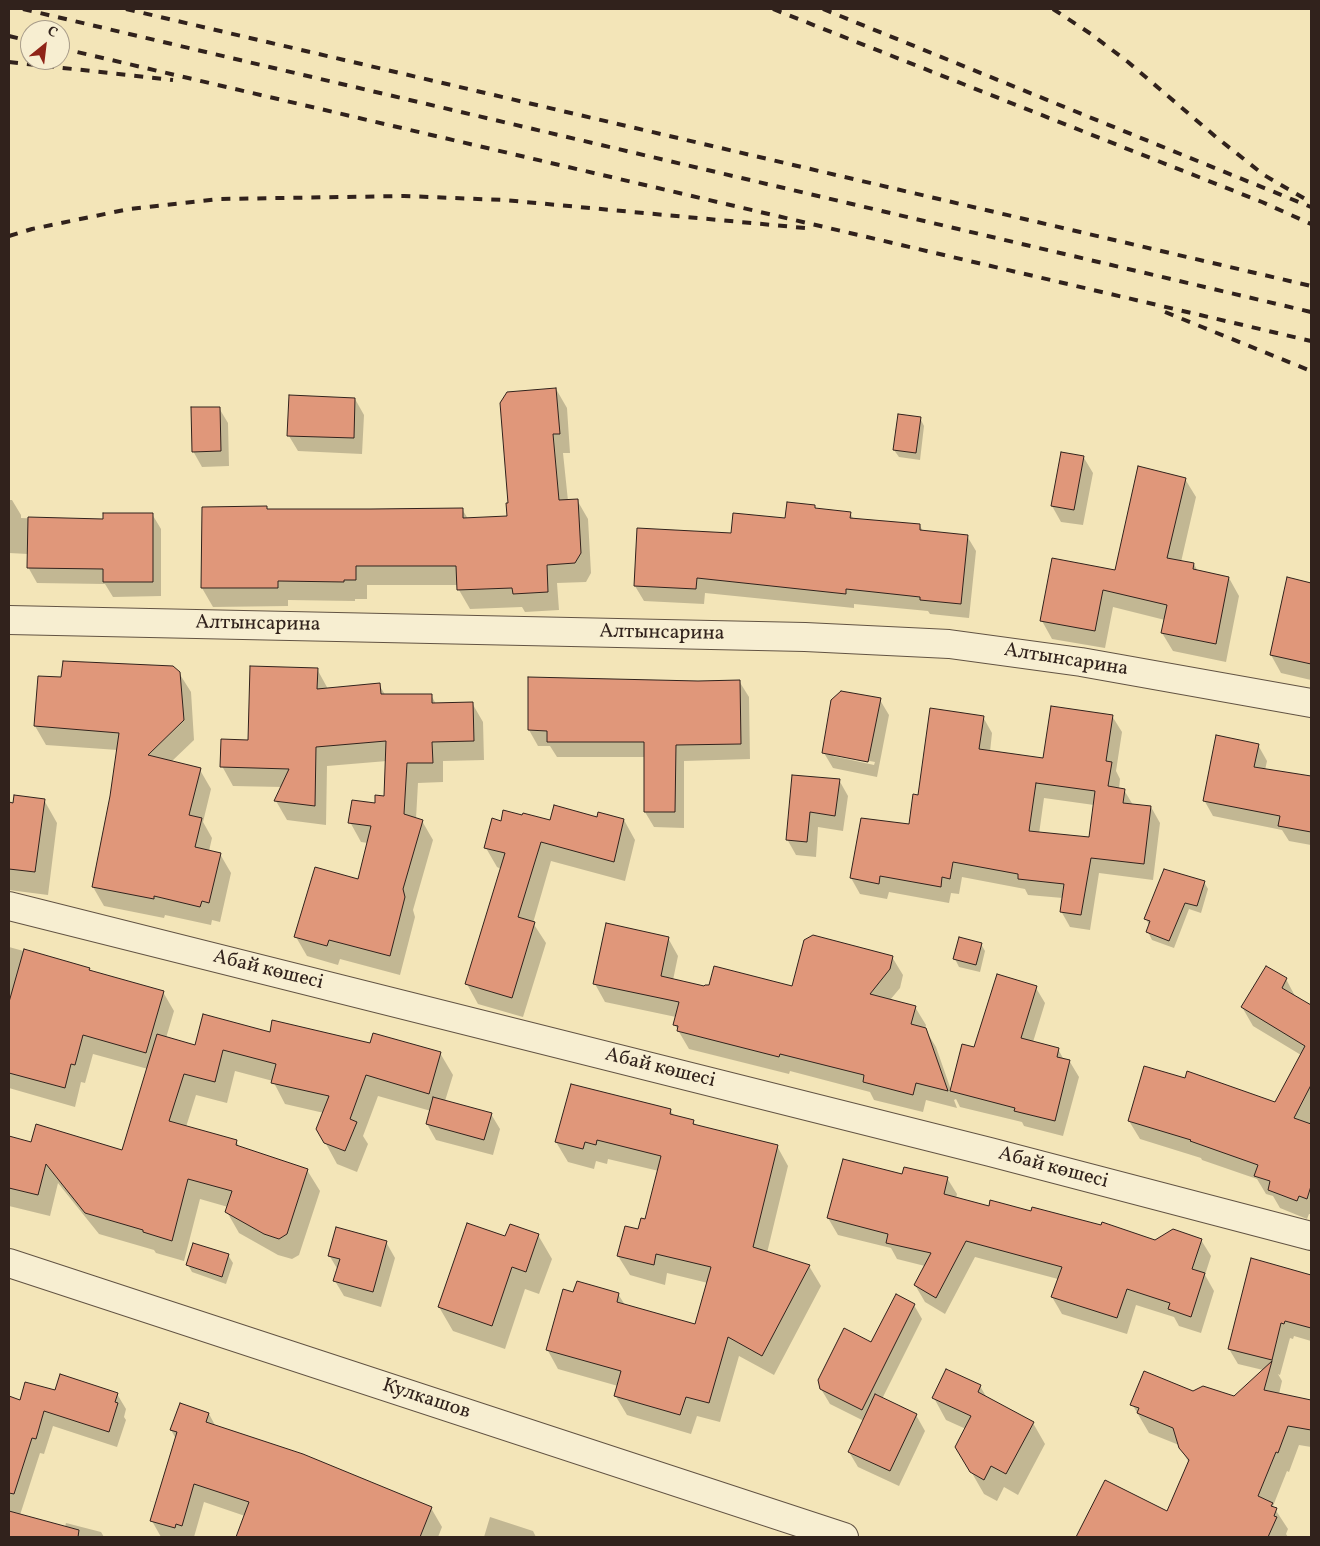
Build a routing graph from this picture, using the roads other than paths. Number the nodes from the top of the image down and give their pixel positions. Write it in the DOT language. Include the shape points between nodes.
graph roads {
  1 [pos="9,620"];
  2 [pos="1311,703"];
  3 [pos="9,906"];
  4 [pos="1311,1236"];
  5 [pos="9,1263"];
  6 [pos="844,1537"];
  1 -- 2 [label="street, Алтынсарина" via="795,637 948,644 1082,662"];
  3 -- 4 [label="street, Абай көшесі" via="990,1152"];
  5 -- 6 [label="street, Кулкашов"];
}
